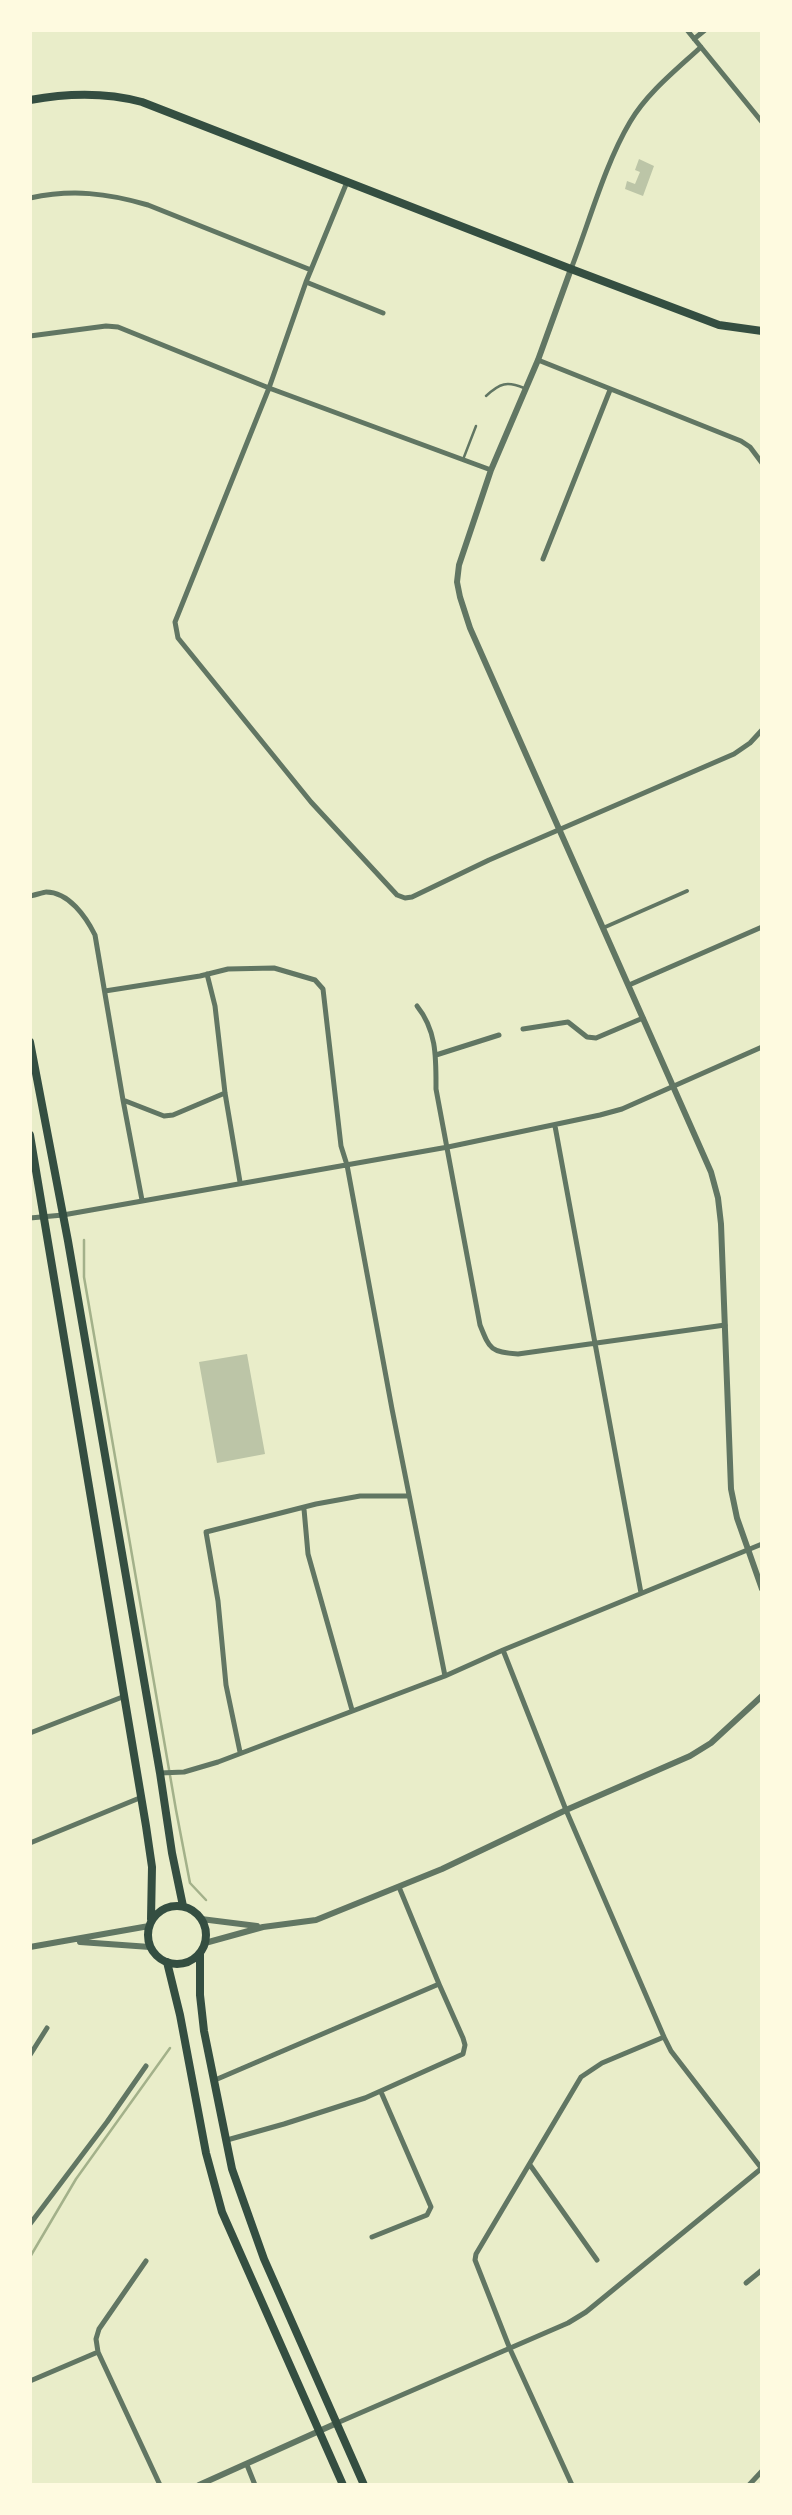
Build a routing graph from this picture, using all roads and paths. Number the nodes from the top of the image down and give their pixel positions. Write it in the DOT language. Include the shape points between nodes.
graph roads {
  1 [pos="687,30"];
  2 [pos="705,30"];
  3 [pos="694,39"];
  4 [pos="700,47"];
  5 [pos="30,100"];
  6 [pos="762,122"];
  7 [pos="347,181"];
  8 [pos="30,198"];
  9 [pos="311,270"];
  10 [pos="571,270"];
  11 [pos="306,282"];
  12 [pos="383,312"];
  13 [pos="762,331"];
  14 [pos="30,336"];
  15 [pos="538,360"];
  16 [pos="268,388"];
  17 [pos="526,389"];
  18 [pos="610,389"];
  19 [pos="486,396"];
  20 [pos="476,426"];
  21 [pos="761,458"];
  22 [pos="463,460"];
  23 [pos="491,470"];
  24 [pos="543,559"];
  25 [pos="762,730"];
  26 [pos="762,742"];
  27 [pos="743,749"];
  28 [pos="559,830"];
  29 [pos="687,891"];
  30 [pos="30,896"];
  31 [pos="762,927"];
  32 [pos="603,928"];
  33 [pos="207,974"];
  34 [pos="629,985"];
  35 [pos="105,991"];
  36 [pos="418,1006"];
  37 [pos="643,1018"];
  38 [pos="523,1029"];
  39 [pos="499,1035"];
  40 [pos="30,1042"];
  41 [pos="762,1047"];
  42 [pos="436,1055"];
  43 [pos="674,1087"];
  44 [pos="225,1093"];
  45 [pos="123,1100"];
  46 [pos="556,1126"];
  47 [pos="30,1135"];
  48 [pos="448,1147"];
  49 [pos="347,1164"];
  50 [pos="240,1182"];
  51 [pos="142,1201"];
  52 [pos="63,1216"];
  53 [pos="30,1218"];
  54 [pos="44,1218"];
  55 [pos="725,1325"];
  56 [pos="596,1344"];
  57 [pos="410,1496"];
  58 [pos="304,1509"];
  59 [pos="762,1544"];
  60 [pos="748,1550"];
  61 [pos="762,1589"];
  62 [pos="641,1593"];
  63 [pos="502,1650"];
  64 [pos="445,1676"];
  65 [pos="124,1696"];
  66 [pos="762,1696"];
  67 [pos="352,1711"];
  68 [pos="30,1733"];
  69 [pos="240,1752"];
  70 [pos="160,1773"];
  71 [pos="142,1797"];
  72 [pos="566,1810"];
  73 [pos="30,1843"];
  74 [pos="399,1888"];
  75 [pos="183,1906"];
  76 [pos="202,1918"];
  77 [pos="150,1923"];
  78 [pos="263,1926"];
  79 [pos="64,1942"];
  80 [pos="205,1943"];
  81 [pos="30,1947"];
  82 [pos="150,1948"];
  83 [pos="200,1953"];
  84 [pos="167,1962"];
  85 [pos="439,1984"];
  86 [pos="47,2028"];
  87 [pos="664,2037"];
  88 [pos="30,2054"];
  89 [pos="146,2066"];
  90 [pos="212,2081"];
  91 [pos="381,2092"];
  92 [pos="225,2140"];
  93 [pos="530,2165"];
  94 [pos="762,2169"];
  95 [pos="30,2224"];
  96 [pos="372,2236"];
  97 [pos="146,2260"];
  98 [pos="597,2260"];
  99 [pos="762,2270"];
  100 [pos="746,2283"];
  101 [pos="510,2349"];
  102 [pos="98,2352"];
  103 [pos="30,2381"];
  104 [pos="337,2423"];
  105 [pos="319,2431"];
  106 [pos="247,2465"];
  107 [pos="762,2471"];
  108 [pos="160,2485"];
  109 [pos="199,2485"];
  110 [pos="255,2485"];
  111 [pos="342,2485"];
  112 [pos="364,2485"];
  113 [pos="572,2485"];
  114 [pos="749,2485"];
  1 -- 3 [label="street"];
  2 -- 3 [label="street"];
  3 -- 4 [label="street"];
  4 -- 6 [label="street"];
  4 -- 10 [label="street" via="630,123"];
  5 -- 7 [label="main road" via="126,97"];
  7 -- 9 [label="street"];
  7 -- 10 [label="main road"];
  8 -- 9 [label="street" via="86,192 123,198"];
  9 -- 11 [label="street"];
  10 -- 13 [label="main road" via="719,324"];
  10 -- 15 [label="street"];
  11 -- 12 [label="street"];
  11 -- 16 [label="street"];
  14 -- 16 [label="street" via="118,327"];
  15 -- 17 [label="street"];
  15 -- 18 [label="street"];
  16 -- 22 [label="street"];
  16 -- 28 [label="street" via="175,622 178,638 304,794 404,898"];
  17 -- 19 [label="lane" via="508,382"];
  17 -- 23 [label="street"];
  18 -- 21 [label="street" via="741,441"];
  18 -- 24 [label="street"];
  20 -- 22 [label="lane"];
  22 -- 23 [label="street"];
  23 -- 28 [label="street" via="457,582 470,628"];
  25 -- 27 [label="street"];
  26 -- 27 [label="street"];
  27 -- 28 [label="street"];
  28 -- 32 [label="street"];
  29 -- 32 [label="street"];
  30 -- 35 [label="street" via="60,895 86,916"];
  31 -- 34 [label="street"];
  32 -- 34 [label="street"];
  33 -- 35 [label="street"];
  33 -- 44 [label="street"];
  33 -- 49 [label="street" via="277,968 320,984"];
  34 -- 37 [label="street"];
  35 -- 45 [label="street"];
  36 -- 42 [label="street"];
  37 -- 38 [label="street" via="596,1038 568,1022"];
  37 -- 43 [label="street"];
  39 -- 42 [label="street"];
  40 -- 52 [label="main road"];
  41 -- 43 [label="street"];
  42 -- 48 [label="street"];
  43 -- 46 [label="street" via="622,1110"];
  43 -- 55 [label="street" via="718,1198"];
  44 -- 45 [label="street" via="164,1116"];
  44 -- 50 [label="street"];
  45 -- 51 [label="street"];
  46 -- 48 [label="street"];
  46 -- 56 [label="street"];
  47 -- 54 [label="main road"];
  48 -- 49 [label="street"];
  48 -- 56 [label="street" via="488,1346 518,1354"];
  49 -- 50 [label="street"];
  49 -- 57 [label="street"];
  50 -- 51 [label="street"];
  51 -- 52 [label="street"];
  52 -- 54 [label="street"];
  52 -- 70 [label="main road"];
  53 -- 54 [label="street"];
  54 -- 65 [label="main road"];
  55 -- 56 [label="street"];
  55 -- 60 [label="street" via="731,1490"];
  56 -- 62 [label="street"];
  57 -- 58 [label="street" via="360,1496"];
  57 -- 64 [label="street"];
  58 -- 67 [label="street" via="308,1554"];
  58 -- 69 [label="street" via="206,1532"];
  59 -- 60 [label="street"];
  60 -- 61 [label="street"];
  60 -- 62 [label="street"];
  62 -- 63 [label="street"];
  63 -- 64 [label="street"];
  63 -- 72 [label="street"];
  64 -- 67 [label="street"];
  65 -- 68 [label="street"];
  65 -- 71 [label="main road"];
  66 -- 72 [label="street" via="690,1756"];
  67 -- 69 [label="street"];
  69 -- 70 [label="street" via="184,1772"];
  70 -- 75 [label="main road"];
  71 -- 73 [label="street"];
  71 -- 77 [label="main road" via="152,1866"];
  72 -- 74 [label="street"];
  72 -- 87 [label="street"];
  74 -- 78 [label="street" via="316,1920"];
  74 -- 85 [label="street"];
  75 -- 76 [label="main road"];
  75 -- 77 [label="main road" via="162,1909"];
  76 -- 78 [label="street"];
  76 -- 80 [label="main road"];
  77 -- 79 [label="street"];
  77 -- 82 [label="main road"];
  78 -- 80 [label="street"];
  79 -- 81 [label="street"];
  79 -- 82 [label="street"];
  80 -- 83 [label="main road"];
  82 -- 84 [label="main road"];
  83 -- 84 [label="main road" via="188,1962"];
  83 -- 90 [label="main road"];
  84 -- 105 [label="main road" via="222,2212"];
  85 -- 90 [label="street"];
  85 -- 91 [label="street" via="464,2038 463,2054"];
  86 -- 88 [label="street"];
  87 -- 93 [label="street" via="580,2077"];
  87 -- 94 [label="street"];
  89 -- 95 [label="street"];
  90 -- 92 [label="main road"];
  91 -- 92 [label="street"];
  91 -- 96 [label="street" via="431,2207 427,2215"];
  92 -- 104 [label="main road" via="264,2259"];
  93 -- 98 [label="street"];
  93 -- 101 [label="street" via="475,2260"];
  94 -- 101 [label="street" via="586,2312"];
  97 -- 102 [label="street" via="98,2329"];
  99 -- 100 [label="street"];
  101 -- 104 [label="street"];
  101 -- 113 [label="street"];
  102 -- 103 [label="street"];
  102 -- 108 [label="street"];
  104 -- 105 [label="street"];
  104 -- 112 [label="main road"];
  105 -- 106 [label="street"];
  105 -- 111 [label="main road"];
  106 -- 109 [label="street"];
  106 -- 110 [label="street"];
  107 -- 114 [label="street"];
}
